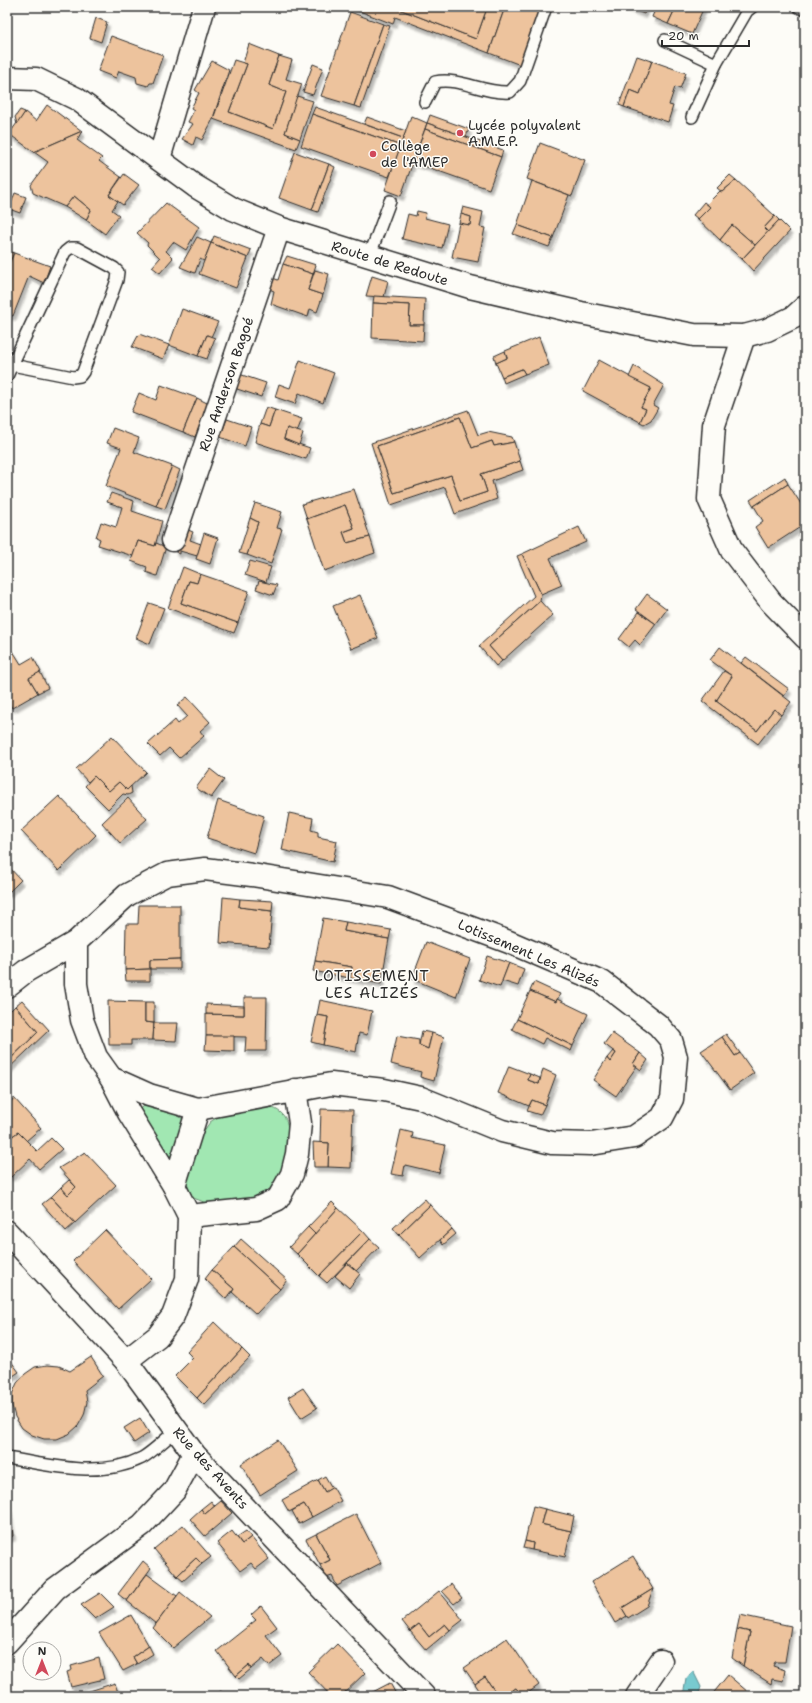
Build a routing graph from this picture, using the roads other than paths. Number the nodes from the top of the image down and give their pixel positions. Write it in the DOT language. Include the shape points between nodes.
graph roads {
  1 [pos="204,7"];
  2 [pos="546,7"];
  3 [pos="752,7"];
  4 [pos="799,7"];
  5 [pos="805,10"];
  6 [pos="665,40"];
  7 [pos="716,64"];
  8 [pos="7,78"];
  9 [pos="426,102"];
  10 [pos="692,117"];
  11 [pos="159,159"];
  12 [pos="390,201"];
  13 [pos="279,228"];
  14 [pos="369,257"];
  15 [pos="805,308"];
  16 [pos="744,336"];
  17 [pos="12,364"];
  18 [pos="7,376"];
  19 [pos="173,540"];
  20 [pos="805,637"];
  21 [pos="76,942"];
  22 [pos="7,986"];
  23 [pos="112,1078"];
  24 [pos="294,1090"];
  25 [pos="198,1109"];
  26 [pos="174,1186"];
  27 [pos="189,1216"];
  28 [pos="7,1232"];
  29 [pos="126,1362"];
  30 [pos="176,1431"];
  31 [pos="194,1454"];
  32 [pos="7,1458"];
  33 [pos="7,1642"];
  34 [pos="661,1661"];
  35 [pos="424,1696"];
  36 [pos="638,1696"];
  1 -- 11 [label="street"];
  2 -- 9 [label="lane" via="520,81 510,92 498,93 445,80 435,82"];
  3 -- 7 [label="lane"];
  4 -- 5 [label="lane"];
  6 -- 7 [label="lane"];
  7 -- 10 [label="lane"];
  8 -- 11 [label="street, Route de Redoute" via="36,79 77,99"];
  11 -- 13 [label="street, Route de Redoute" via="233,209"];
  12 -- 14 [label="lane"];
  13 -- 14 [label="street, Route de Redoute"];
  13 -- 19 [label="street, Rue Anderson Bagoé"];
  14 -- 16 [label="street, Route de Redoute" via="470,287 581,313 694,335"];
  15 -- 16 [label="street, Route de Redoute" via="794,317 767,330"];
  16 -- 20 [label="street" via="714,425 710,499 732,551 771,602"];
  17 -- 17 [label="lane" via="73,377 80,376 118,272 77,248 70,248 65,252"];
  17 -- 18 [label="lane"];
  21 -- 22 [label="street, Lotissement Les Alizés" via="26,970"];
  21 -- 23 [label="street, Lotissement Les Alizés" via="76,984 82,1020 96,1057"];
  21 -- 24 [label="street, Lotissement Les Alizés" via="127,895 167,874 205,869 388,897 509,942 602,982 658,1026 671,1040 676,1057 672,1099 662,1118 634,1137 591,1144 552,1143 502,1131 421,1098 384,1090 331,1084"];
  23 -- 25 [label="street, Lotissement Les Alizés" via="149,1095"];
  23 -- 26 [label="street, Lotissement Les Alizés" via="129,1113"];
  24 -- 25 [label="street, Lotissement Les Alizés"];
  24 -- 27 [label="street" via="300,1123 297,1154 292,1174 278,1199 256,1209"];
  25 -- 26 [label="street"];
  26 -- 27 [label="street, Lotissement Les Alizés"];
  27 -- 29 [label="street, Lotissement Les Alizés" via="187,1279 173,1316 158,1336"];
  28 -- 29 [label="street, Rue des Avents"];
  29 -- 30 [label="street, Rue des Avents"];
  30 -- 31 [label="street, Rue des Avents"];
  30 -- 32 [label="lane" via="142,1457 112,1468 75,1470"];
  31 -- 33 [label="street" via="174,1491 142,1525 55,1588"];
  31 -- 35 [label="street, Rue des Avents"];
  34 -- 36 [label="street"];
}
